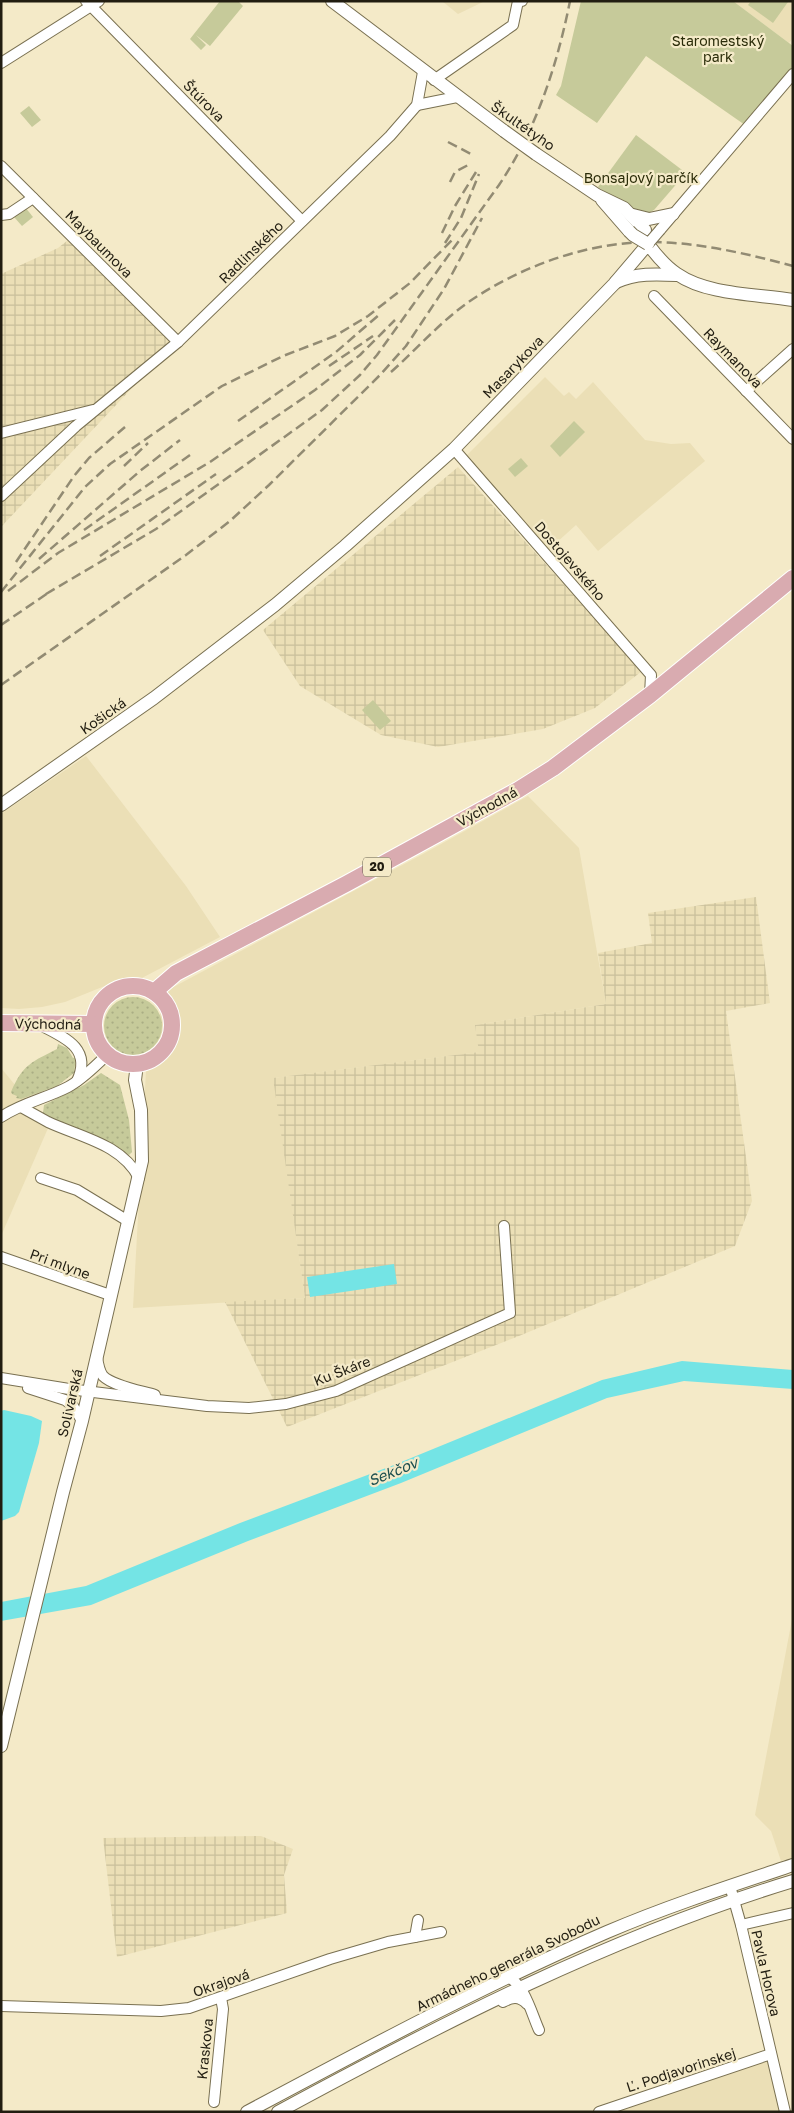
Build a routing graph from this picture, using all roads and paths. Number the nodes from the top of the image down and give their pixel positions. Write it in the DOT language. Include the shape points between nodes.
graph roads {
  1 [pos="332,1"];
  2 [pos="518,1"];
  3 [pos="522,1"];
  4 [pos="92,3"];
  5 [pos="1,63"];
  6 [pos="793,74"];
  7 [pos="428,76"];
  8 [pos="457,97"];
  9 [pos="417,105"];
  10 [pos="1,166"];
  11 [pos="597,195"];
  12 [pos="33,198"];
  13 [pos="673,214"];
  14 [pos="1,215"];
  15 [pos="633,215"];
  16 [pos="302,221"];
  17 [pos="648,244"];
  18 [pos="672,271"];
  19 [pos="614,284"];
  20 [pos="654,296"];
  21 [pos="793,300"];
  22 [pos="178,342"];
  23 [pos="793,349"];
  24 [pos="746,391"];
  25 [pos="96,409"];
  26 [pos="1,434"];
  27 [pos="793,439"];
  28 [pos="454,449"];
  29 [pos="1,496"];
  30 [pos="793,578"];
  31 [pos="220,648"];
  32 [pos="651,675"];
  33 [pos="672,677"];
  34 [pos="650,696"];
  35 [pos="1,805"];
  36 [pos="154,992"];
  37 [pos="1,1023"];
  38 [pos="39,1024"];
  39 [pos="94,1024"];
  40 [pos="107,1055"];
  41 [pos="138,1064"];
  42 [pos="76,1082"];
  43 [pos="20,1107"];
  44 [pos="1,1117"];
  45 [pos="41,1178"];
  46 [pos="138,1178"];
  47 [pos="128,1221"];
  48 [pos="504,1226"];
  49 [pos="1,1257"];
  50 [pos="110,1295"];
  51 [pos="98,1352"];
  52 [pos="1,1378"];
  53 [pos="88,1391"];
  54 [pos="190,1404"];
  55 [pos="82,1421"];
  56 [pos="1,1746"];
  57 [pos="793,1865"];
  58 [pos="793,1881"];
  59 [pos="730,1886"];
  60 [pos="734,1899"];
  61 [pos="793,1913"];
  62 [pos="418,1920"];
  63 [pos="741,1924"];
  64 [pos="441,1932"];
  65 [pos="414,1938"];
  66 [pos="590,1940"];
  67 [pos="544,1976"];
  68 [pos="507,1977"];
  69 [pos="520,1986"];
  70 [pos="221,1998"];
  71 [pos="1,2006"];
  72 [pos="529,2008"];
  73 [pos="462,2016"];
  74 [pos="539,2030"];
  75 [pos="771,2054"];
  76 [pos="214,2102"];
  77 [pos="247,2112"];
  78 [pos="278,2112"];
  79 [pos="599,2112"];
  80 [pos="786,2112"];
  1 -- 7 [label="street, Škultétyho"];
  2 -- 3 [label="street"];
  2 -- 7 [label="street" via="513,25"];
  4 -- 5 [label="street"];
  4 -- 16 [label="street, Štúrova"];
  6 -- 13 [label="street, Masarykova"];
  7 -- 8 [label="street, Škultétyho"];
  7 -- 9 [label="street, Radlinského"];
  8 -- 9 [label="street"];
  8 -- 11 [label="street, Škultétyho, bridge"];
  9 -- 16 [label="street, Radlinského" via="390,136"];
  10 -- 12 [label="street, Maybaumova"];
  11 -- 15 [label="street, Škultétyho"];
  11 -- 17 [label="street, Škultétyho, bridge" via="633,235"];
  12 -- 14 [label="street" via="9,214"];
  12 -- 22 [label="street, Maybaumova"];
  13 -- 15 [label="street" via="649,219"];
  13 -- 17 [label="street, Masarykova, bridge"];
  15 -- 17 [label="street, Škultétyho" via="645,230"];
  16 -- 22 [label="street, Radlinského"];
  17 -- 18 [label="street"];
  17 -- 19 [label="street, Masarykova"];
  18 -- 19 [label="street" via="638,275"];
  18 -- 21 [label="street" via="714,288"];
  19 -- 28 [label="street, Masarykova"];
  20 -- 24 [label="street, Raymanova"];
  22 -- 25 [label="street, Radlinského"];
  23 -- 24 [label="street"];
  24 -- 27 [label="street, Raymanova"];
  25 -- 26 [label="street, Radlinského"];
  25 -- 29 [label="street, Radlinského"];
  28 -- 31 [label="street, Masarykova" via="311,575"];
  28 -- 32 [label="street, Dostojevského"];
  30 -- 33 [label="main road, Východná / 20"];
  31 -- 35 [label="street, Košická"];
  32 -- 33 [label="street"];
  32 -- 34 [label="street"];
  33 -- 34 [label="main road, Východná / 20"];
  34 -- 36 [label="main road, Východná / 20" via="562,762 518,790 176,973"];
  36 -- 39 [label="main road" via="132,986 110,993 96,1012"];
  36 -- 41 [label="main road" via="170,1012 170,1036 158,1055"];
  37 -- 38 [label="main road, Východná"];
  38 -- 39 [label="main road, Východná"];
  38 -- 42 [label="street" via="70,1041 76,1048 81,1067"];
  39 -- 40 [label="main road" via="95,1036"];
  40 -- 41 [label="main road" via="121,1062"];
  40 -- 42 [label="street"];
  41 -- 46 [label="street, Solivarská" via="135,1080 143,1138"];
  42 -- 43 [label="street"];
  43 -- 44 [label="street"];
  43 -- 46 [label="street" via="108,1148 131,1165"];
  45 -- 47 [label="street" via="77,1190"];
  46 -- 47 [label="street, Solivarská"];
  47 -- 50 [label="street, Solivarská"];
  48 -- 54 [label="street, Ku Škáre" via="510,1313 336,1391 286,1404 248,1408"];
  49 -- 50 [label="street, Pri mlyne"];
  50 -- 51 [label="street, Solivarská"];
  51 -- 53 [label="street, Solivarská"];
  51 -- 54 [label="street" via="100,1369 107,1379"];
  52 -- 53 [label="street"];
  52 -- 55 [label="street" via="65,1400"];
  53 -- 54 [label="street, Ku Škáre"];
  53 -- 55 [label="street, Solivarská"];
  55 -- 56 [label="street, Solivarská"];
  57 -- 59 [label="street, Armádneho generála Svobodu"];
  58 -- 60 [label="street, Armádneho generála Svobodu"];
  59 -- 60 [label="street, Pavla Horova"];
  59 -- 66 [label="street, Armádneho generála Svobodu"];
  60 -- 63 [label="street, Pavla Horova"];
  60 -- 67 [label="street, Armádneho generála Svobodu"];
  61 -- 63 [label="street"];
  62 -- 65 [label="street"];
  63 -- 75 [label="street, Pavla Horova"];
  64 -- 65 [label="street, Okrajová"];
  65 -- 70 [label="street, Okrajová" via="330,1959"];
  66 -- 68 [label="street, Armádneho generála Svobodu"];
  66 -- 69 [label="street" via="565,1957 525,1975"];
  67 -- 69 [label="street, Armádneho generála Svobodu"];
  67 -- 72 [label="street" via="530,1989"];
  68 -- 69 [label="street"];
  68 -- 77 [label="street, Armádneho generála Svobodu"];
  69 -- 72 [label="street"];
  69 -- 73 [label="street, Armádneho generála Svobodu"];
  70 -- 71 [label="street, Okrajová" via="189,2008 161,2011"];
  70 -- 76 [label="street, Kraskova" via="223,2009"];
  72 -- 73 [label="street" via="523,2000 515,1998"];
  72 -- 74 [label="street"];
  73 -- 78 [label="street, Armádneho generála Svobodu"];
  75 -- 79 [label="street, Ľ. Podjavorinskej"];
  75 -- 80 [label="street, Pavla Horova"];
}
